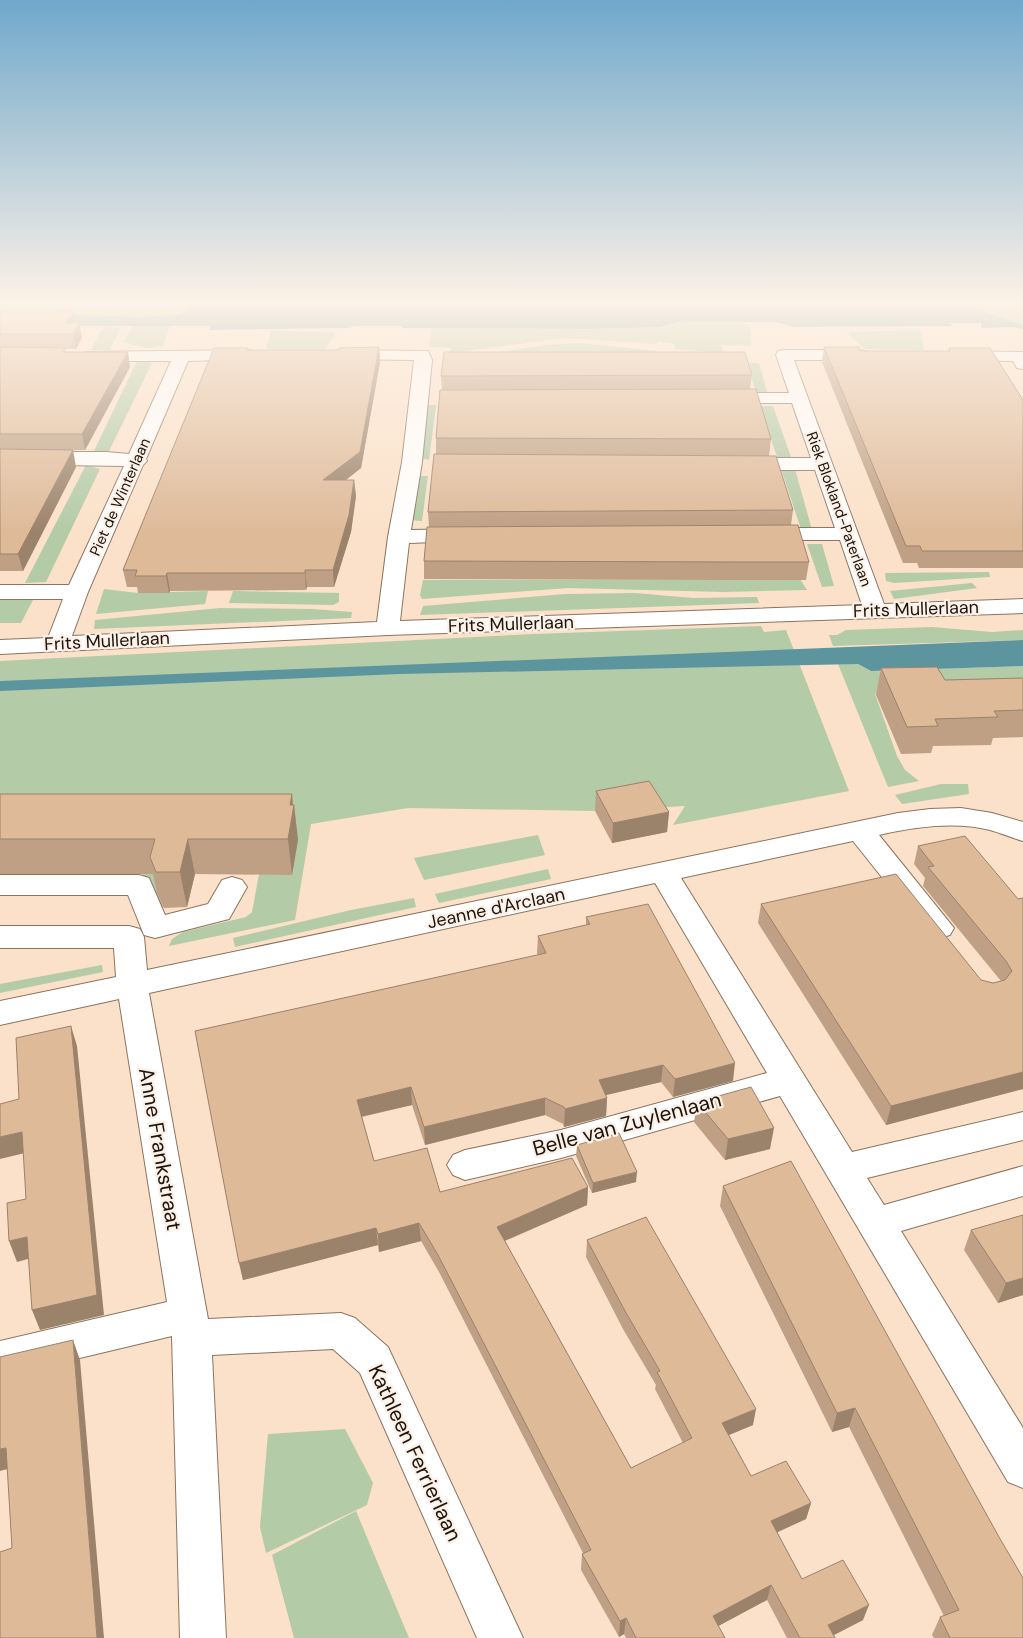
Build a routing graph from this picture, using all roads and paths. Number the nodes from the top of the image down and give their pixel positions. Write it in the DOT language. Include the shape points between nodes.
graph roads {
  1 [pos="172,379"];
  2 [pos="425,379"];
  3 [pos="792,379"];
  4 [pos="706,398"];
  5 [pos="798,398"];
  6 [pos="0,458"];
  7 [pos="137,461"];
  8 [pos="412,462"];
  9 [pos="433,462"];
  10 [pos="718,464"];
  11 [pos="823,464"];
  12 [pos="740,534"];
  13 [pos="847,534"];
  14 [pos="483,535"];
  15 [pos="399,537"];
  16 [pos="0,592"];
  17 [pos="77,592"];
  18 [pos="1023,606"];
  19 [pos="875,610"];
  20 [pos="388,628"];
  21 [pos="58,644"];
  22 [pos="0,646"];
  23 [pos="868,829"];
  24 [pos="1023,832"];
  25 [pos="663,872"];
  26 [pos="0,885"];
  27 [pos="232,887"];
  28 [pos="142,932"];
  29 [pos="0,937"];
  30 [pos="957,950"];
  31 [pos="132,985"];
  32 [pos="0,1013"];
  33 [pos="789,1080"];
  34 [pos="1023,1126"];
  35 [pos="465,1165"];
  36 [pos="843,1169"];
  37 [pos="1023,1181"];
  38 [pos="876,1223"];
  39 [pos="190,1326"];
  40 [pos="0,1360"];
  41 [pos="1023,1467"];
  42 [pos="203,1638"];
  43 [pos="500,1638"];
  1 -- 7 [label="street, Piet de Winterlaan"];
  2 -- 8 [label="street" via="428,399"];
  3 -- 5 [label="street, Riek Blokland-Paterlaan"];
  4 -- 5 [label="street"];
  5 -- 11 [label="street, Riek Blokland-Paterlaan"];
  6 -- 7 [label="street"];
  7 -- 17 [label="street, Piet de Winterlaan"];
  8 -- 9 [label="street"];
  8 -- 15 [label="street"];
  10 -- 11 [label="street"];
  11 -- 13 [label="street, Riek Blokland-Paterlaan"];
  12 -- 13 [label="street"];
  13 -- 19 [label="street, Riek Blokland-Paterlaan"];
  14 -- 15 [label="street"];
  15 -- 20 [label="street"];
  16 -- 17 [label="street"];
  17 -- 21 [label="street, Piet de Winterlaan"];
  18 -- 19 [label="street, Frits Mullerlaan"];
  19 -- 20 [label="street, Frits Mullerlaan"];
  20 -- 21 [label="street, Frits Mullerlaan"];
  21 -- 22 [label="street, Frits Mullerlaan"];
  23 -- 24 [label="street, Jeanne d'Arclaan" via="934,816 965,816 1008,825"];
  23 -- 25 [label="street, Jeanne d'Arclaan"];
  23 -- 30 [label="street"];
  25 -- 31 [label="street, Jeanne d'Arclaan"];
  25 -- 33 [label="street"];
  26 -- 28 [label="street" via="139,885"];
  27 -- 28 [label="street" via="220,912"];
  28 -- 29 [label="street"];
  28 -- 31 [label="street"];
  31 -- 32 [label="street, Jeanne d'Arclaan"];
  31 -- 39 [label="street, Anne Frankstraat"];
  33 -- 35 [label="street, Belle van Zuylenlaan" via="561,1144"];
  33 -- 36 [label="street"];
  34 -- 36 [label="street"];
  36 -- 38 [label="street"];
  37 -- 38 [label="street"];
  38 -- 41 [label="street"];
  39 -- 40 [label="street"];
  39 -- 42 [label="street, Anne Frankstraat"];
  39 -- 43 [label="street, Kathleen Ferrierlaan" via="341,1331 374,1360"];
}
